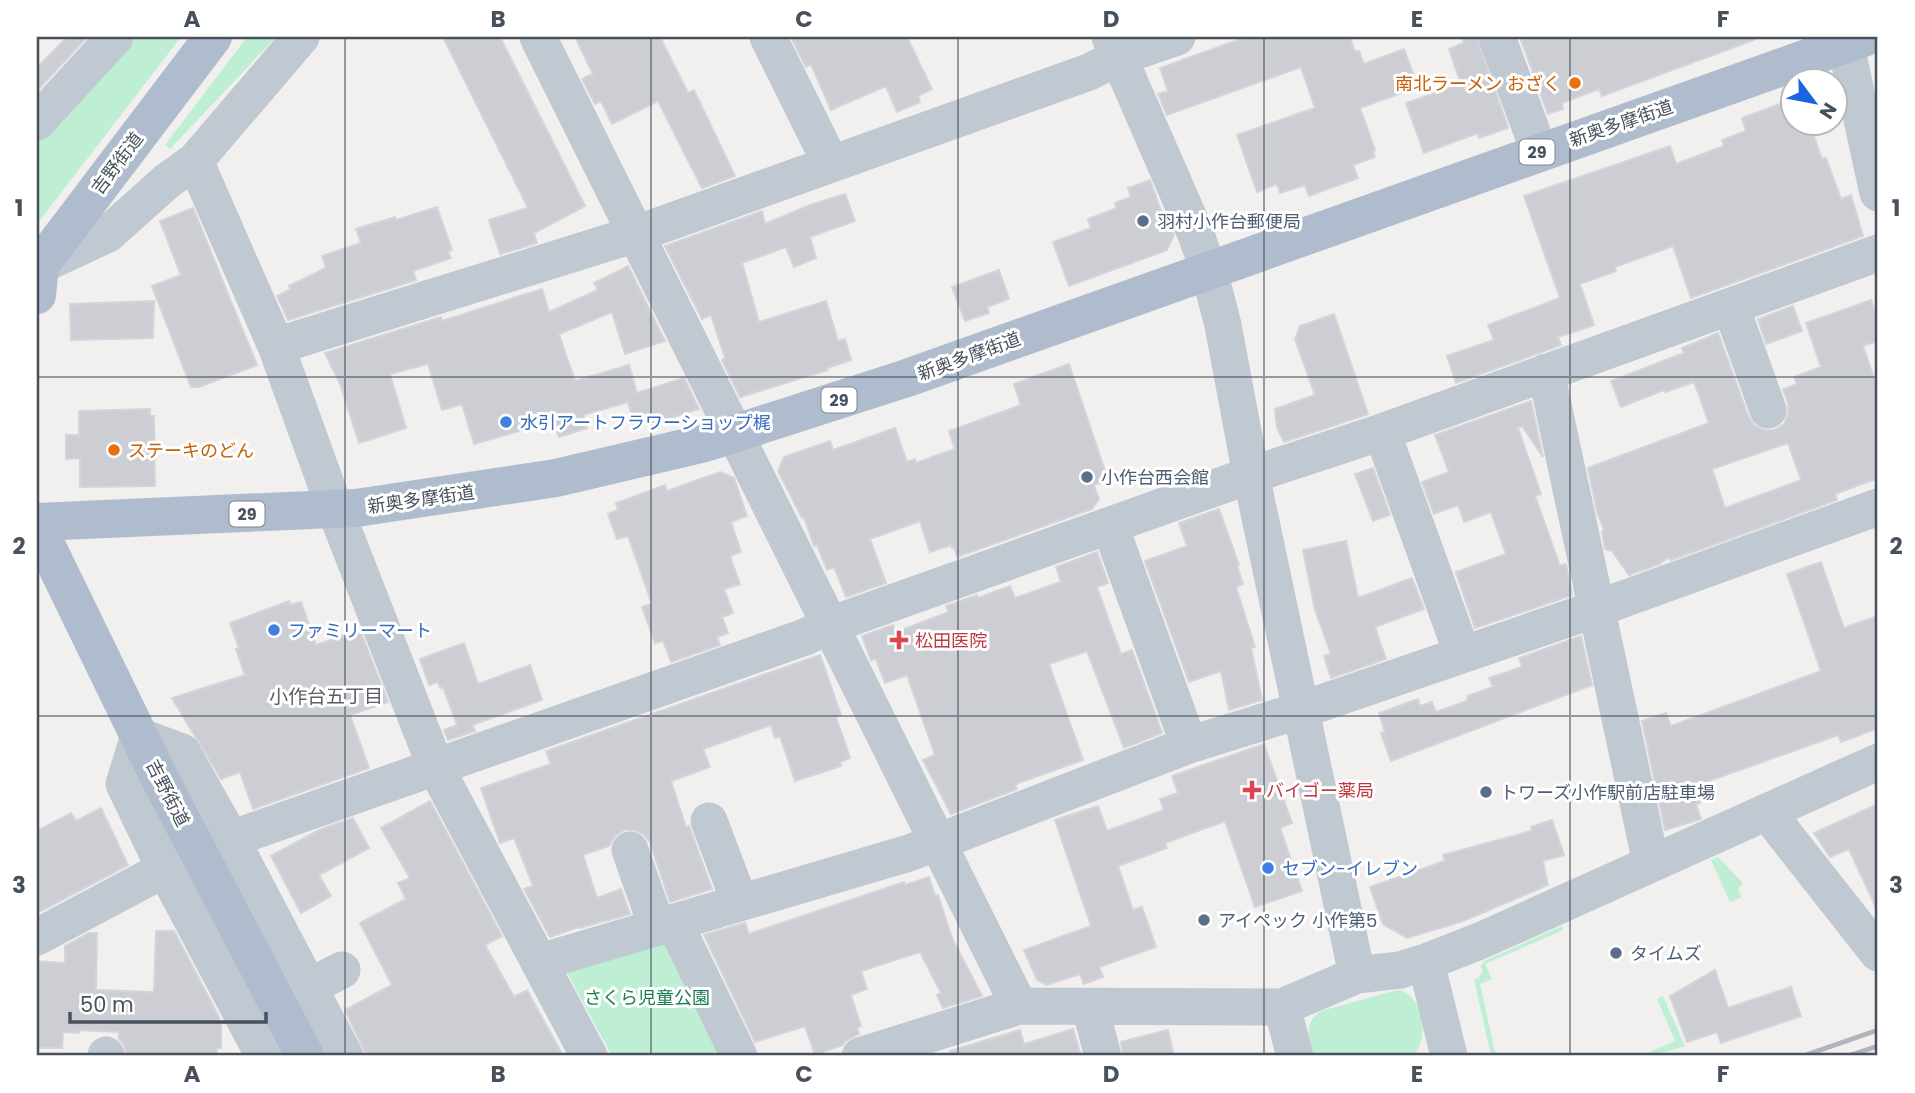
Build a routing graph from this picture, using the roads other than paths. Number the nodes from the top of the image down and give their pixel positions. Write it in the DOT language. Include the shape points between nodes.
graph roads {
  1 [pos="115,37"];
  2 [pos="213,37"];
  3 [pos="301,37"];
  4 [pos="538,37"];
  5 [pos="768,37"];
  6 [pos="1177,37"];
  7 [pos="1497,37"];
  8 [pos="1853,39"];
  9 [pos="1115,47"];
  10 [pos="37,122"];
  11 [pos="1539,151"];
  12 [pos="195,161"];
  13 [pos="831,164"];
  14 [pos="1878,193"];
  15 [pos="636,234"];
  16 [pos="1878,253"];
  17 [pos="1209,271"];
  18 [pos="38,276"];
  19 [pos="1731,307"];
  20 [pos="276,346"];
  21 [pos="1546,372"];
  22 [pos="1768,410"];
  23 [pos="1382,432"];
  24 [pos="735,434"];
  25 [pos="1251,475"];
  26 [pos="1878,507"];
  27 [pos="335,509"];
  28 [pos="37,524"];
  29 [pos="1110,526"];
  30 [pos="1596,609"];
  31 [pos="830,625"];
  32 [pos="1462,653"];
  33 [pos="1301,710"];
  34 [pos="139,736"];
  35 [pos="1189,746"];
  36 [pos="1878,762"];
  37 [pos="436,768"];
  38 [pos="1768,812"];
  39 [pos="709,821"];
  40 [pos="232,839"];
  41 [pos="938,841"];
  42 [pos="630,850"];
  43 [pos="1651,863"];
  44 [pos="165,869"];
  45 [pos="740,903"];
  46 [pos="665,925"];
  47 [pos="37,937"];
  48 [pos="1878,953"];
  49 [pos="540,962"];
  50 [pos="1426,962"];
  51 [pos="342,970"];
  52 [pos="1357,975"];
  53 [pos="309,987"];
  54 [pos="1019,1006"];
  55 [pos="1090,1007"];
  56 [pos="1282,1007"];
  57 [pos="931,1045"];
  58 [pos="264,1056"];
  59 [pos="306,1056"];
  60 [pos="345,1056"];
  61 [pos="589,1056"];
  62 [pos="738,1056"];
  63 [pos="860,1056"];
  64 [pos="1103,1056"];
  65 [pos="1295,1056"];
  66 [pos="1449,1056"];
  1 -- 10 [label="street"];
  2 -- 18 [label="main road, 吉野街道"];
  3 -- 12 [label="street"];
  4 -- 15 [label="street"];
  5 -- 13 [label="street"];
  6 -- 9 [label="street"];
  7 -- 11 [label="street"];
  8 -- 11 [label="main road, 新奥多摩街道 / 29"];
  8 -- 14 [label="street"];
  9 -- 13 [label="street" via="1089,72"];
  9 -- 17 [label="street"];
  11 -- 17 [label="main road, 新奥多摩街道 / 29"];
  12 -- 18 [label="street" via="108,234"];
  12 -- 20 [label="street"];
  13 -- 15 [label="street"];
  15 -- 20 [label="street"];
  15 -- 24 [label="street"];
  16 -- 19 [label="street"];
  17 -- 24 [label="main road, 新奥多摩街道 / 29"];
  17 -- 25 [label="street"];
  19 -- 21 [label="street"];
  19 -- 22 [label="street"];
  20 -- 27 [label="street"];
  21 -- 23 [label="street"];
  21 -- 30 [label="street"];
  23 -- 25 [label="street"];
  23 -- 32 [label="street"];
  24 -- 27 [label="main road, 新奥多摩街道 / 29" via="556,478"];
  24 -- 31 [label="street"];
  25 -- 29 [label="street"];
  25 -- 33 [label="street"];
  26 -- 30 [label="street"];
  27 -- 28 [label="main road, 新奥多摩街道 / 29"];
  27 -- 37 [label="street"];
  28 -- 34 [label="main road, 吉野街道"];
  29 -- 31 [label="street"];
  29 -- 35 [label="street"];
  30 -- 32 [label="street"];
  30 -- 43 [label="street"];
  31 -- 37 [label="street"];
  31 -- 41 [label="street"];
  32 -- 33 [label="street"];
  33 -- 35 [label="street"];
  33 -- 52 [label="street"];
  34 -- 40 [label="street" via="182,752"];
  34 -- 44 [label="street" via="124,783"];
  34 -- 59 [label="main road, 吉野街道"];
  35 -- 41 [label="street"];
  36 -- 38 [label="street"];
  37 -- 40 [label="street"];
  37 -- 49 [label="street"];
  38 -- 43 [label="street"];
  38 -- 48 [label="street"];
  39 -- 45 [label="street"];
  40 -- 53 [label="street"];
  41 -- 45 [label="street"];
  41 -- 54 [label="street"];
  42 -- 46 [label="street"];
  43 -- 50 [label="street"];
  44 -- 47 [label="street"];
  44 -- 58 [label="street"];
  45 -- 46 [label="street"];
  46 -- 49 [label="street"];
  46 -- 62 [label="street"];
  49 -- 61 [label="street"];
  50 -- 52 [label="street"];
  50 -- 66 [label="street"];
  51 -- 53 [label="street"];
  52 -- 56 [label="street"];
  53 -- 60 [label="street"];
  54 -- 55 [label="street"];
  54 -- 57 [label="street"];
  55 -- 56 [label="street"];
  55 -- 64 [label="street"];
  56 -- 65 [label="street"];
  57 -- 63 [label="street"];
}
